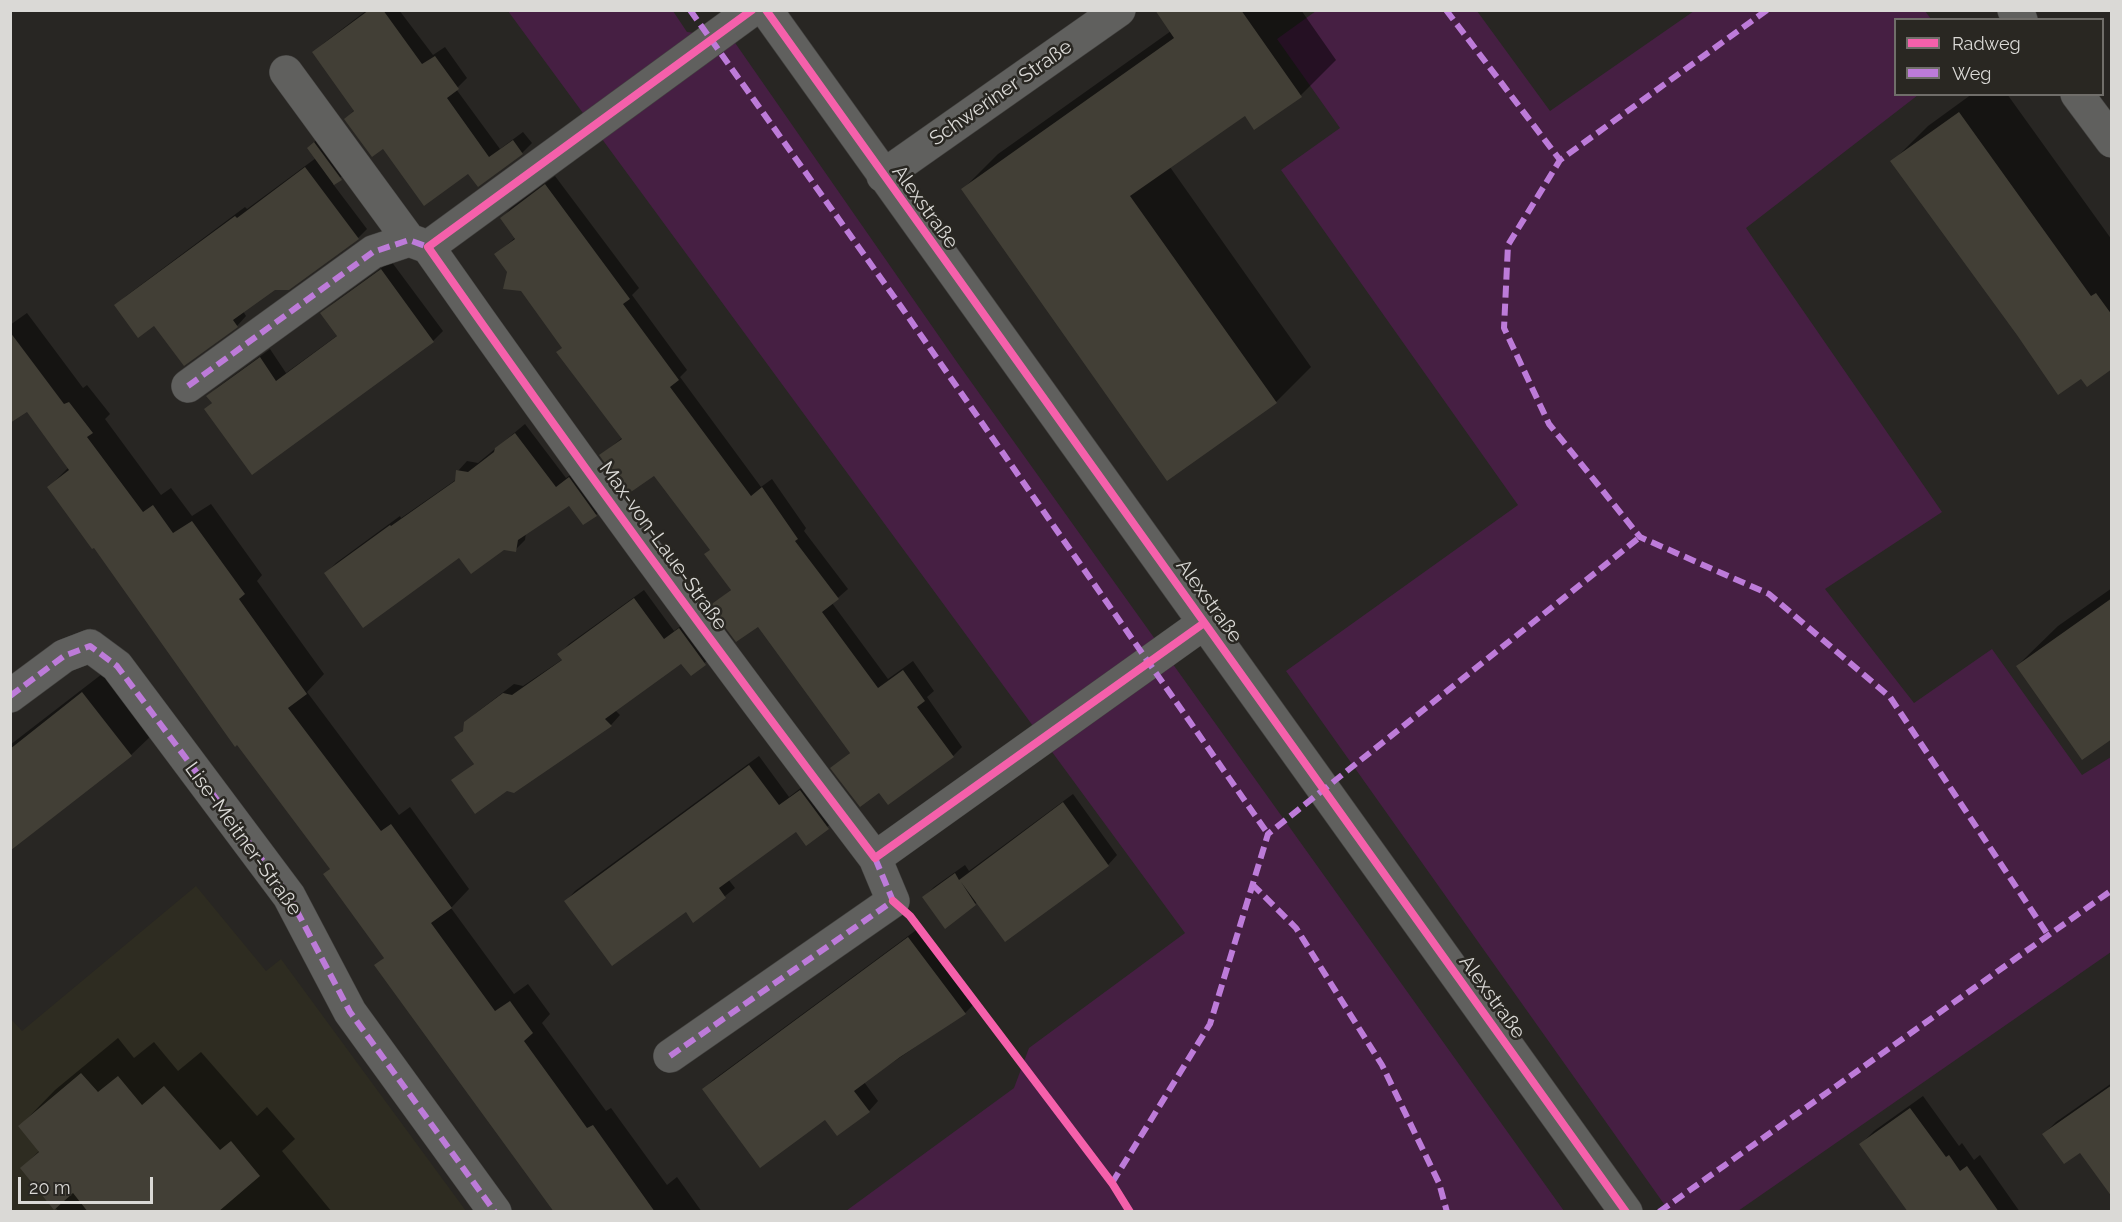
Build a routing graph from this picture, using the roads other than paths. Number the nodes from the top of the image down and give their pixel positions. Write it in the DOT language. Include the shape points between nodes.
graph roads {
  1 [pos="752,10"];
  2 [pos="766,10"];
  3 [pos="1119,10"];
  4 [pos="285,72"];
  5 [pos="2078,96"];
  6 [pos="2112,141"];
  7 [pos="883,176"];
  8 [pos="419,244"];
  9 [pos="188,386"];
  10 [pos="1204,623"];
  11 [pos="10,696"];
  12 [pos="875,858"];
  13 [pos="670,1056"];
  14 [pos="495,1212"];
  15 [pos="1626,1212"];
  1 -- 8 [label="street"];
  2 -- 7 [label="street, Alexstraße"];
  3 -- 7 [label="street, Schweriner Straße"];
  4 -- 8 [label="street, Max-von-Laue-Straße"];
  5 -- 6 [label="street"];
  7 -- 10 [label="street, Alexstraße"];
  8 -- 9 [label="street" via="373,252"];
  8 -- 12 [label="street, Max-von-Laue-Straße"];
  10 -- 12 [label="street"];
  10 -- 15 [label="street, Alexstraße"];
  11 -- 14 [label="street, Lise-Meitner-Straße" via="64,656 90,646 117,666 289,896 350,1012"];
  12 -- 13 [label="street, Max-von-Laue-Straße" via="893,902"];
}
